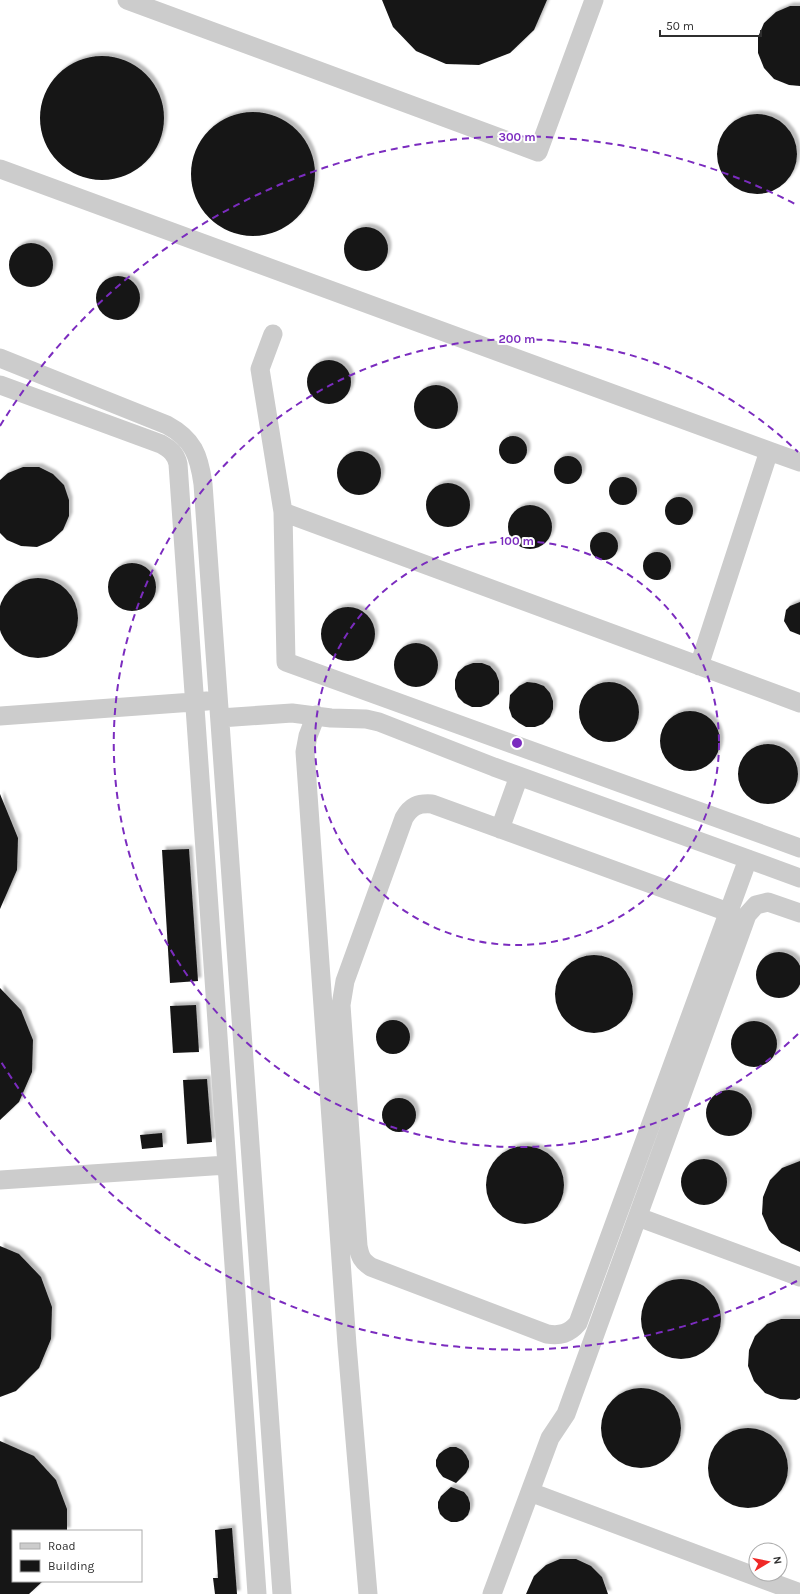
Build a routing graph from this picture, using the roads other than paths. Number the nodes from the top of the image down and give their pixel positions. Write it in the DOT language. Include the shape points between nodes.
graph roads {
  1 [pos="127,0"];
  2 [pos="594,0"];
  3 [pos="0,169"];
  4 [pos="273,334"];
  5 [pos="0,358"];
  6 [pos="0,384"];
  7 [pos="769,451"];
  8 [pos="800,462"];
  9 [pos="283,512"];
  10 [pos="698,666"];
  11 [pos="195,702"];
  12 [pos="800,703"];
  13 [pos="219,709"];
  14 [pos="0,716"];
  15 [pos="316,716"];
  16 [pos="519,776"];
  17 [pos="500,829"];
  18 [pos="800,848"];
  19 [pos="748,859"];
  20 [pos="800,878"];
  21 [pos="728,912"];
  22 [pos="800,913"];
  23 [pos="227,1164"];
  24 [pos="0,1180"];
  25 [pos="638,1217"];
  26 [pos="800,1277"];
  27 [pos="530,1492"];
  28 [pos="800,1593"];
  29 [pos="257,1594"];
  30 [pos="282,1594"];
  31 [pos="368,1594"];
  32 [pos="492,1594"];
  1 -- 2 [label="lane" via="538,152"];
  3 -- 7 [label="lane"];
  4 -- 9 [label="lane" via="260,369"];
  5 -- 13 [label="lane" via="166,425 189,441 200,465 203,484"];
  6 -- 11 [label="lane" via="161,444 176,458"];
  7 -- 8 [label="lane"];
  7 -- 10 [label="lane"];
  9 -- 10 [label="lane"];
  9 -- 18 [label="lane" via="286,662"];
  10 -- 12 [label="lane"];
  11 -- 13 [label="lane"];
  11 -- 14 [label="lane"];
  11 -- 23 [label="lane"];
  13 -- 15 [label="lane"];
  13 -- 30 [label="lane"];
  15 -- 16 [label="lane" via="379,722"];
  15 -- 31 [label="lane" via="305,752 347,1345"];
  16 -- 17 [label="lane"];
  16 -- 19 [label="lane"];
  17 -- 21 [label="lane"];
  17 -- 21 [label="lane" via="432,804 423,803 409,810 345,981 341,1004 358,1246 363,1261 371,1267 547,1334 565,1334 578,1323"];
  19 -- 20 [label="lane"];
  19 -- 21 [label="lane"];
  22 -- 25 [label="lane" via="768,902 756,905 747,915"];
  23 -- 24 [label="lane"];
  23 -- 29 [label="lane"];
  25 -- 26 [label="lane"];
  25 -- 27 [label="lane" via="566,1414 550,1438"];
  27 -- 28 [label="lane"];
  27 -- 32 [label="lane"];
}
